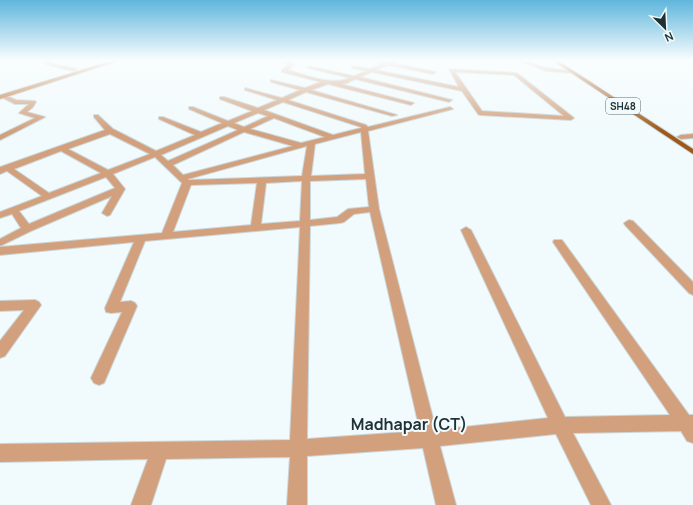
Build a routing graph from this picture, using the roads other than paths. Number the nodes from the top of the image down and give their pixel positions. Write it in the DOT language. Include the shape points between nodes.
graph roads {
  1 [pos="33,84"];
  2 [pos="40,84"];
  3 [pos="282,84"];
  4 [pos="321,84"];
  5 [pos="331,84"];
  6 [pos="380,84"];
  7 [pos="433,84"];
  8 [pos="460,84"];
  9 [pos="527,84"];
  10 [pos="589,84"];
  11 [pos="599,84"];
  12 [pos="247,89"];
  13 [pos="305,90"];
  14 [pos="464,90"];
  15 [pos="1,95"];
  16 [pos="222,98"];
  17 [pos="282,100"];
  18 [pos="449,100"];
  19 [pos="411,103"];
  20 [pos="191,108"];
  21 [pos="450,109"];
  22 [pos="257,110"];
  23 [pos="394,115"];
  24 [pos="96,116"];
  25 [pos="274,116"];
  26 [pos="161,118"];
  27 [pos="227,123"];
  28 [pos="245,130"];
  29 [pos="364,130"];
  30 [pos="110,131"];
  31 [pos="200,135"];
  32 [pos="682,136"];
  33 [pos="693,136"];
  34 [pos="333,137"];
  35 [pos="0,138"];
  36 [pos="693,144"];
  37 [pos="307,145"];
  38 [pos="62,149"];
  39 [pos="693,152"];
  40 [pos="156,154"];
  41 [pos="168,164"];
  42 [pos="3,169"];
  43 [pos="107,174"];
  44 [pos="370,176"];
  45 [pos="306,179"];
  46 [pos="262,180"];
  47 [pos="185,181"];
  48 [pos="121,189"];
  49 [pos="48,196"];
  50 [pos="13,209"];
  51 [pos="374,209"];
  52 [pos="107,213"];
  53 [pos="0,215"];
  54 [pos="305,223"];
  55 [pos="629,223"];
  56 [pos="256,227"];
  57 [pos="27,229"];
  58 [pos="466,230"];
  59 [pos="166,236"];
  60 [pos="142,238"];
  61 [pos="558,242"];
  62 [pos="0,243"];
  63 [pos="0,251"];
  64 [pos="693,290"];
  65 [pos="0,306"];
  66 [pos="0,352"];
  67 [pos="99,378"];
  68 [pos="560,425"];
  69 [pos="690,427"];
  70 [pos="430,439"];
  71 [pos="300,448"];
  72 [pos="160,450"];
  73 [pos="0,453"];
  74 [pos="141,505"];
  75 [pos="297,505"];
  76 [pos="446,505"];
  77 [pos="601,505"];
  1 -- 15 [label="main road"];
  2 -- 15 [label="main road"];
  3 -- 13 [label="street"];
  4 -- 13 [label="street"];
  5 -- 19 [label="street"];
  6 -- 18 [label="street"];
  7 -- 14 [label="street"];
  8 -- 14 [label="street"];
  9 -- 14 [label="street" via="571,118 480,113"];
  10 -- 39 [label="main road, SH48"];
  11 -- 32 [label="main road, SH48"];
  12 -- 17 [label="street"];
  13 -- 17 [label="street"];
  13 -- 23 [label="street"];
  15 -- 35 [label="street" via="15,102 33,102 22,113 42,117"];
  16 -- 22 [label="street"];
  17 -- 22 [label="street"];
  17 -- 29 [label="street" via="364,126"];
  20 -- 27 [label="street"];
  21 -- 29 [label="street"];
  22 -- 25 [label="street"];
  22 -- 27 [label="street"];
  24 -- 30 [label="street"];
  25 -- 28 [label="street"];
  25 -- 34 [label="street"];
  26 -- 31 [label="street"];
  27 -- 28 [label="street"];
  27 -- 31 [label="street"];
  28 -- 37 [label="street"];
  28 -- 41 [label="street"];
  29 -- 34 [label="street"];
  29 -- 44 [label="street"];
  30 -- 38 [label="street"];
  30 -- 40 [label="street"];
  31 -- 40 [label="street"];
  32 -- 33 [label="street"];
  32 -- 36 [label="main road, SH48"];
  34 -- 37 [label="street"];
  37 -- 45 [label="street"];
  37 -- 47 [label="street"];
  38 -- 42 [label="street"];
  38 -- 43 [label="street"];
  40 -- 41 [label="street"];
  40 -- 43 [label="street"];
  41 -- 47 [label="street"];
  42 -- 49 [label="street"];
  43 -- 48 [label="street"];
  43 -- 49 [label="street"];
  44 -- 45 [label="street"];
  44 -- 51 [label="street"];
  45 -- 46 [label="street"];
  45 -- 54 [label="street"];
  46 -- 47 [label="street"];
  46 -- 56 [label="street"];
  47 -- 59 [label="street" via="180,206"];
  48 -- 52 [label="street"];
  48 -- 57 [label="street"];
  49 -- 50 [label="street"];
  50 -- 53 [label="street"];
  50 -- 57 [label="street"];
  51 -- 54 [label="street" via="351,211 340,220"];
  51 -- 70 [label="street"];
  54 -- 56 [label="street"];
  54 -- 71 [label="street"];
  55 -- 64 [label="street"];
  56 -- 59 [label="street"];
  57 -- 62 [label="street"];
  58 -- 68 [label="street"];
  59 -- 60 [label="street"];
  60 -- 63 [label="street"];
  60 -- 67 [label="street" via="111,308 131,306"];
  61 -- 69 [label="street"];
  65 -- 66 [label="street" via="35,305"];
  68 -- 69 [label="street"];
  68 -- 70 [label="street"];
  68 -- 77 [label="street"];
  70 -- 71 [label="street"];
  70 -- 76 [label="street"];
  71 -- 72 [label="street"];
  71 -- 75 [label="street"];
  72 -- 73 [label="street"];
  72 -- 74 [label="street"];
}
